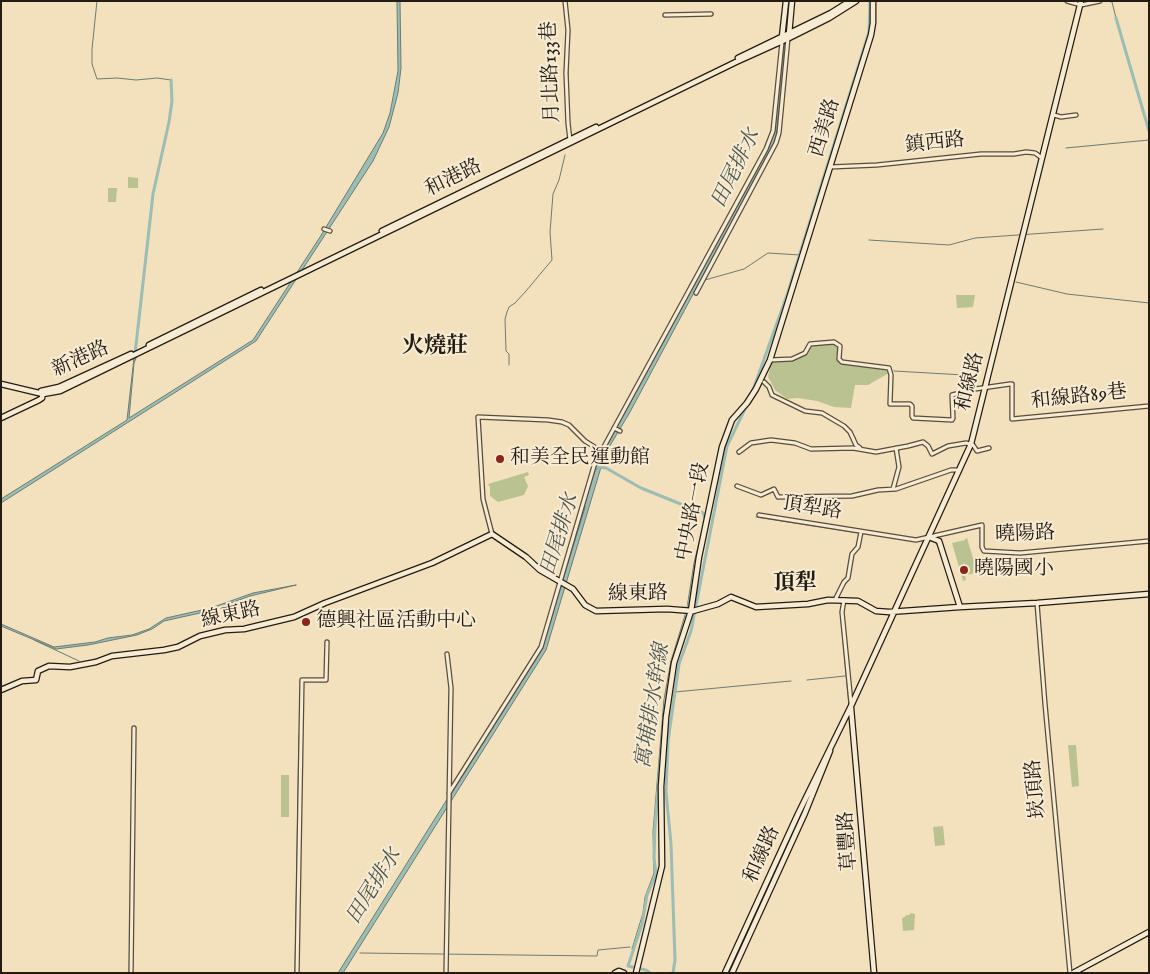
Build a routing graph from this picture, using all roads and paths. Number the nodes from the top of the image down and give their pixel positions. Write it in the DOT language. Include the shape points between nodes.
graph roads {
  1 [pos="565,1"];
  2 [pos="786,1"];
  3 [pos="792,1"];
  4 [pos="850,1"];
  5 [pos="856,1"];
  6 [pos="873,1"];
  7 [pos="1068,1"];
  8 [pos="1100,1"];
  9 [pos="1081,3"];
  10 [pos="710,14"];
  11 [pos="666,16"];
  12 [pos="785,37"];
  13 [pos="1054,115"];
  14 [pos="1076,115"];
  15 [pos="773,131"];
  16 [pos="779,133"];
  17 [pos="571,141"];
  18 [pos="1042,158"];
  19 [pos="829,167"];
  20 [pos="324,229"];
  21 [pos="330,231"];
  22 [pos="696,293"];
  23 [pos="139,351"];
  24 [pos="770,360"];
  25 [pos="764,382"];
  26 [pos="1,383"];
  27 [pos="986,388"];
  28 [pos="43,393"];
  29 [pos="1149,406"];
  30 [pos="1,418"];
  31 [pos="614,428"];
  32 [pos="620,431"];
  33 [pos="971,444"];
  34 [pos="896,448"];
  35 [pos="989,448"];
  36 [pos="861,449"];
  37 [pos="601,451"];
  38 [pos="739,452"];
  39 [pos="960,470"];
  40 [pos="738,486"];
  41 [pos="893,489"];
  42 [pos="759,515"];
  43 [pos="861,532"];
  44 [pos="492,534"];
  45 [pos="929,537"];
  46 [pos="1149,541"];
  47 [pos="560,582"];
  48 [pos="1149,594"];
  49 [pos="835,600"];
  50 [pos="844,600"];
  51 [pos="1037,603"];
  52 [pos="960,607"];
  53 [pos="690,611"];
  54 [pos="894,612"];
  55 [pos="327,642"];
  56 [pos="447,654"];
  57 [pos="1,690"];
  58 [pos="851,706"];
  59 [pos="134,728"];
  60 [pos="449,793"];
  61 [pos="755,916"];
  62 [pos="1149,932"];
  63 [pos="637,972"];
  64 [pos="131,973"];
  65 [pos="297,973"];
  66 [pos="446,973"];
  67 [pos="615,973"];
  68 [pos="624,973"];
  69 [pos="725,973"];
  70 [pos="732,973"];
  71 [pos="874,973"];
  72 [pos="1071,973"];
  1 -- 17 [label="street, 月北路133巷"];
  2 -- 12 [label="street"];
  3 -- 12 [label="street"];
  4 -- 12 [label="street, 和港路"];
  5 -- 12 [label="street, 和港路" via="829,18"];
  6 -- 19 [label="street, 西美路" via="871,35"];
  7 -- 9 [label="street"];
  8 -- 9 [label="street"];
  9 -- 13 [label="street, 和線路"];
  10 -- 11 [label="street"];
  12 -- 15 [label="street"];
  12 -- 16 [label="street"];
  12 -- 17 [label="street, 和港路"];
  13 -- 14 [label="street"];
  13 -- 18 [label="street, 和線路"];
  15 -- 16 [label="street"];
  15 -- 31 [label="street"];
  16 -- 22 [label="street"];
  17 -- 23 [label="street, 和港路"];
  18 -- 19 [label="street, 鎮西路" via="1026,152"];
  18 -- 27 [label="street, 和線路"];
  19 -- 24 [label="street, 西美路"];
  20 -- 21 [label="street"];
  23 -- 28 [label="street, 新港路"];
  24 -- 27 [label="street" via="792,359 805,353 810,344 834,342 840,346 839,359 842,362 889,368 890,404 910,404 913,418 952,420 952,395"];
  24 -- 53 [label="street, 中央路一段" via="747,403 732,420 722,447"];
  25 -- 36 [label="street" via="772,395 805,411 822,413 844,426"];
  26 -- 28 [label="street"];
  27 -- 29 [label="street, 和線路89巷" via="1012,384 1012,419"];
  27 -- 33 [label="street, 和線路"];
  28 -- 30 [label="street, 新港路" via="39,400"];
  31 -- 32 [label="street"];
  31 -- 37 [label="street"];
  33 -- 34 [label="street" via="957,444 932,454 923,442"];
  33 -- 35 [label="street" via="977,451"];
  33 -- 39 [label="street, 和線路"];
  34 -- 36 [label="street" via="876,452"];
  34 -- 41 [label="street" via="899,468"];
  36 -- 38 [label="street" via="811,449 771,440 751,444"];
  37 -- 44 [label="street" via="562,422 478,417 483,500"];
  37 -- 47 [label="street"];
  39 -- 41 [label="street"];
  39 -- 45 [label="street, 和線路"];
  40 -- 41 [label="street" via="761,495 774,489 777,497 793,498 852,496"];
  42 -- 43 [label="street, 頂犁路"];
  43 -- 45 [label="street, 頂犁路" via="916,540"];
  43 -- 49 [label="street, 頂犁路" via="858,547 852,554 848,578"];
  44 -- 47 [label="street, 線東路"];
  44 -- 57 [label="street, 線東路" via="432,563 294,617 200,636 178,647 112,656 80,666 46,667 38,672 36,680 22,681"];
  45 -- 46 [label="street, 曉陽路" via="982,525 984,551 1020,553"];
  45 -- 52 [label="street" via="939,541"];
  45 -- 54 [label="street, 和線路"];
  47 -- 53 [label="street, 線東路" via="573,589 585,605 596,611"];
  47 -- 60 [label="street" via="541,648"];
  48 -- 51 [label="street, 線東路"];
  49 -- 50 [label="street, 線東路"];
  49 -- 53 [label="street, 線東路" via="756,607 731,597"];
  50 -- 54 [label="street, 線東路" via="858,601 876,611"];
  50 -- 58 [label="street" via="842,612"];
  51 -- 52 [label="street, 線東路"];
  51 -- 72 [label="street, 崁頂路"];
  52 -- 54 [label="street, 線東路"];
  53 -- 63 [label="street, 中央路一段" via="674,663 666,717 661,787 662,873"];
  54 -- 58 [label="street, 和線路"];
  55 -- 65 [label="street" via="326,680 302,680"];
  56 -- 60 [label="street" via="451,688"];
  58 -- 61 [label="street, 和線路" via="798,814"];
  58 -- 71 [label="street, 草豐路"];
  59 -- 64 [label="street"];
  60 -- 66 [label="street"];
  61 -- 69 [label="street, 和線路"];
  61 -- 70 [label="street, 和線路"];
  62 -- 72 [label="street"];
  67 -- 68 [label="street"];
}
